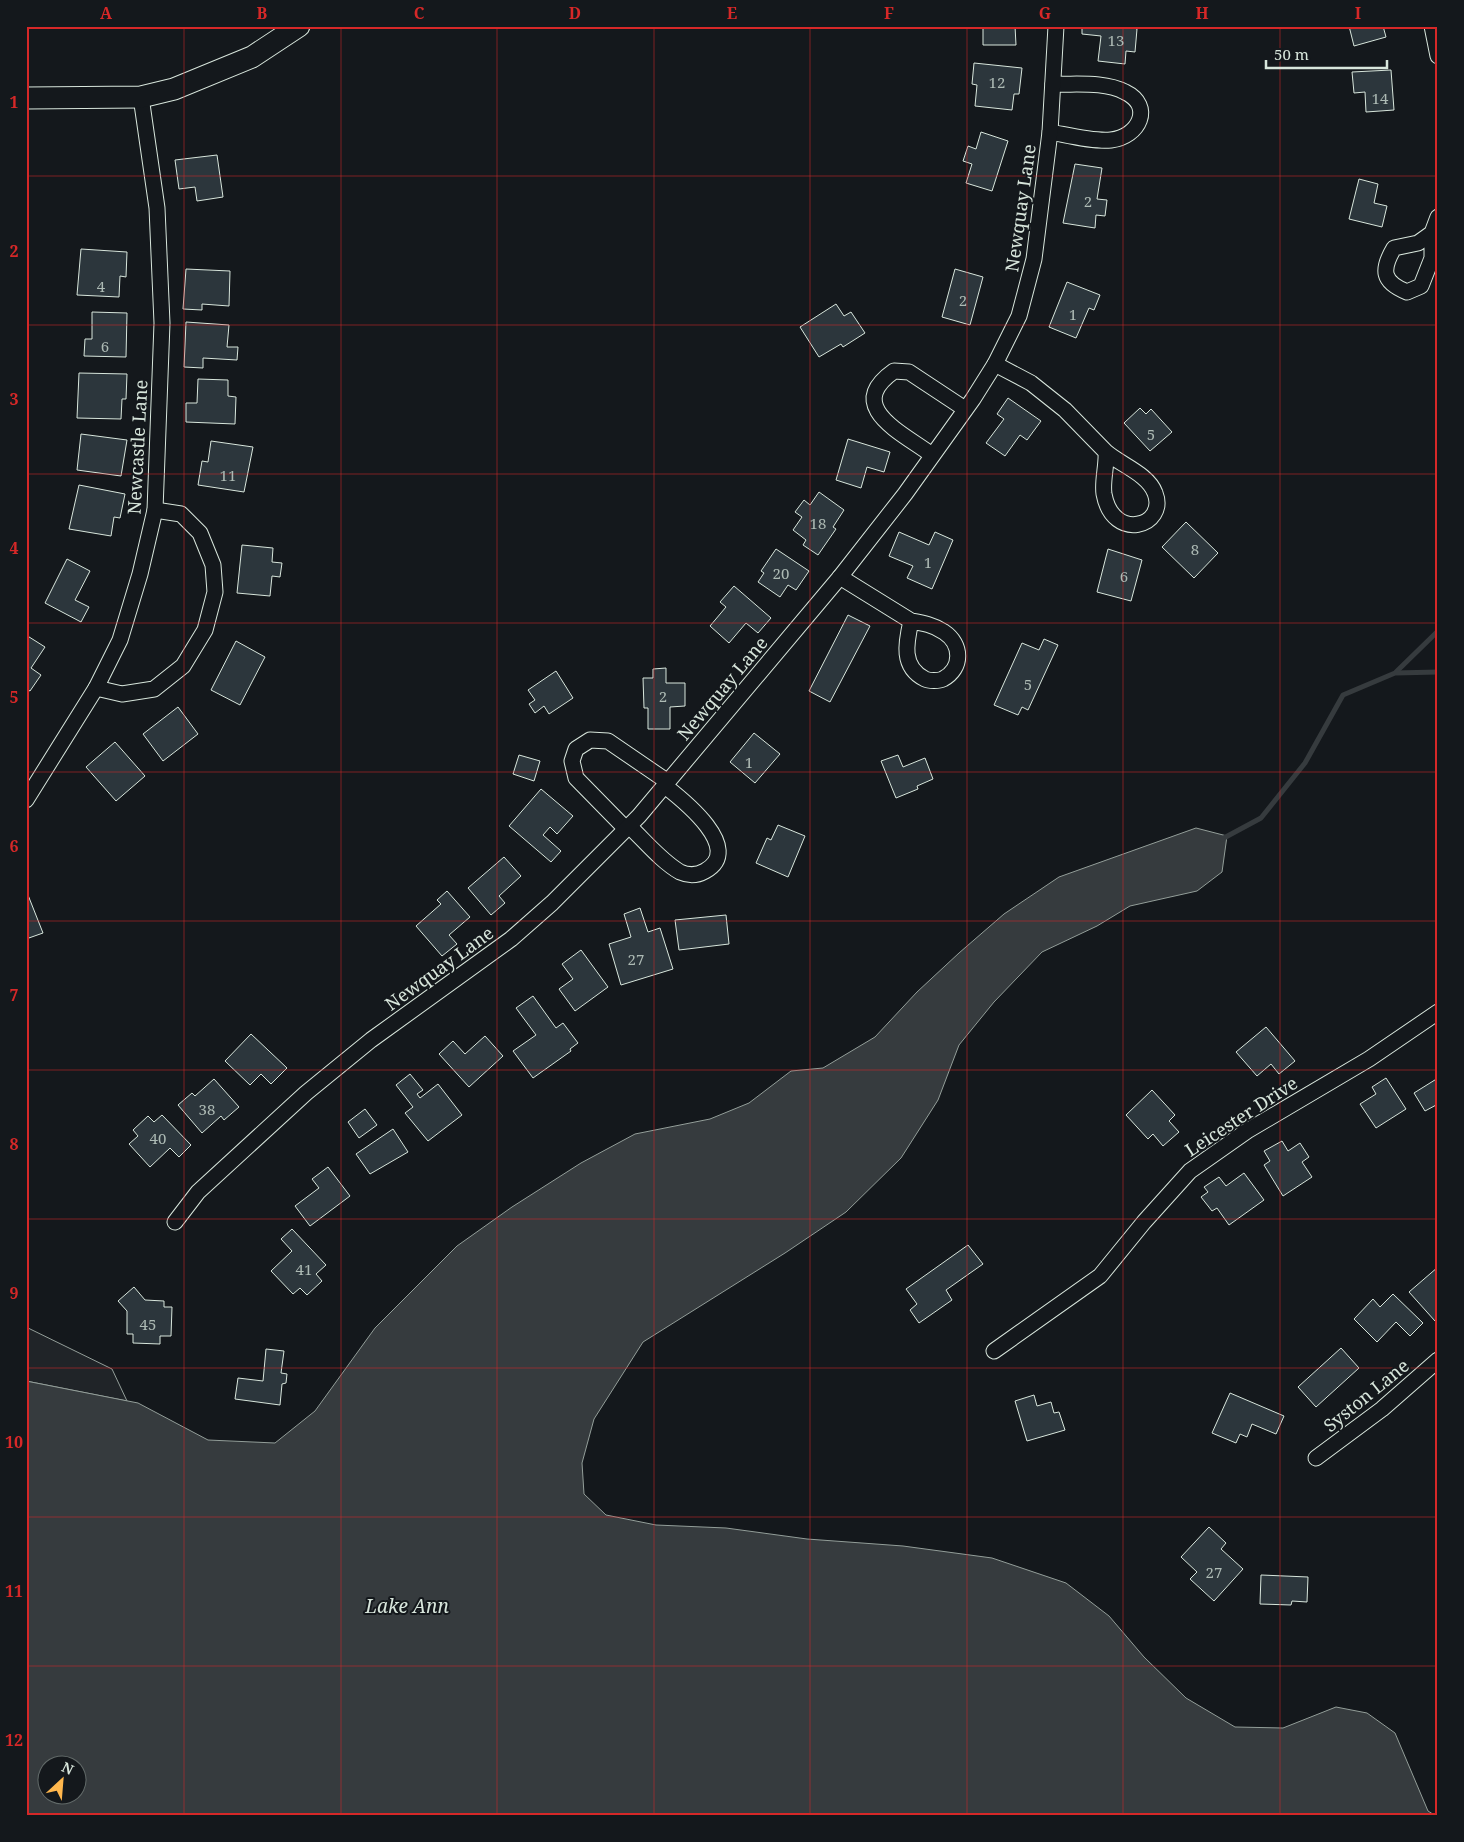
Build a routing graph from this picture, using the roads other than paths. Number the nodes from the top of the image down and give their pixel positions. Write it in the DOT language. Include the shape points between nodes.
graph roads {
  1 [pos="299,26"];
  2 [pos="1056,26"];
  3 [pos="1432,26"];
  4 [pos="1438,56"];
  5 [pos="1053,84"];
  6 [pos="141,97"];
  7 [pos="26,98"];
  8 [pos="1050,132"];
  9 [pos="1438,217"];
  10 [pos="1432,233"];
  11 [pos="995,364"];
  12 [pos="965,409"];
  13 [pos="1106,452"];
  14 [pos="932,455"];
  15 [pos="155,510"];
  16 [pos="840,577"];
  17 [pos="911,621"];
  18 [pos="96,688"];
  19 [pos="667,784"];
  20 [pos="26,800"];
  21 [pos="628,827"];
  22 [pos="1438,1012"];
  23 [pos="175,1222"];
  24 [pos="994,1351"];
  25 [pos="1438,1360"];
  26 [pos="1316,1458"];
  1 -- 6 [label="main road" via="252,57 174,90"];
  2 -- 5 [label="street, Newquay Lane"];
  3 -- 4 [label="street"];
  5 -- 8 [label="street, Newquay Lane"];
  5 -- 8 [label="street" via="1094,85 1125,92 1138,101 1141,116 1136,128 1127,136 1110,140"];
  6 -- 7 [label="main road"];
  6 -- 15 [label="street, Newcastle Lane" via="157,208 162,323"];
  8 -- 11 [label="street, Newquay Lane" via="1034,259 1019,316"];
  9 -- 10 [label="street"];
  11 -- 12 [label="street, Newquay Lane"];
  11 -- 13 [label="street" via="1031,383 1066,410"];
  12 -- 14 [label="street, Newquay Lane"];
  12 -- 14 [label="street" via="909,372 894,371 881,380 874,392 874,405 882,420"];
  13 -- 13 [label="street" via="1104,492 1108,507 1117,519 1130,526 1142,525 1157,506 1155,493 1146,480"];
  14 -- 16 [label="street, Newquay Lane"];
  15 -- 18 [label="street, Newcastle Lane" via="120,640"];
  15 -- 18 [label="street" via="181,514 200,534 213,565 215,592 206,630 183,666 154,689 122,694"];
  16 -- 17 [label="street"];
  16 -- 19 [label="street, Newquay Lane"];
  18 -- 20 [label="street, Newcastle Lane"];
  19 -- 21 [label="street, Newquay Lane"];
  19 -- 21 [label="street" via="715,836 718,853 711,868 698,875 681,872"];
  19 -- 21 [label="street" via="608,740 590,740 576,749 572,761 576,778"];
  21 -- 23 [label="street, Newquay Lane" via="511,940 371,1040 306,1093 198,1192"];
  22 -- 24 [label="street, Leicester Drive" via="1369,1059 1247,1131 1190,1170 1100,1276"];
  25 -- 26 [label="street, Syston Lane" via="1382,1409"];
}
